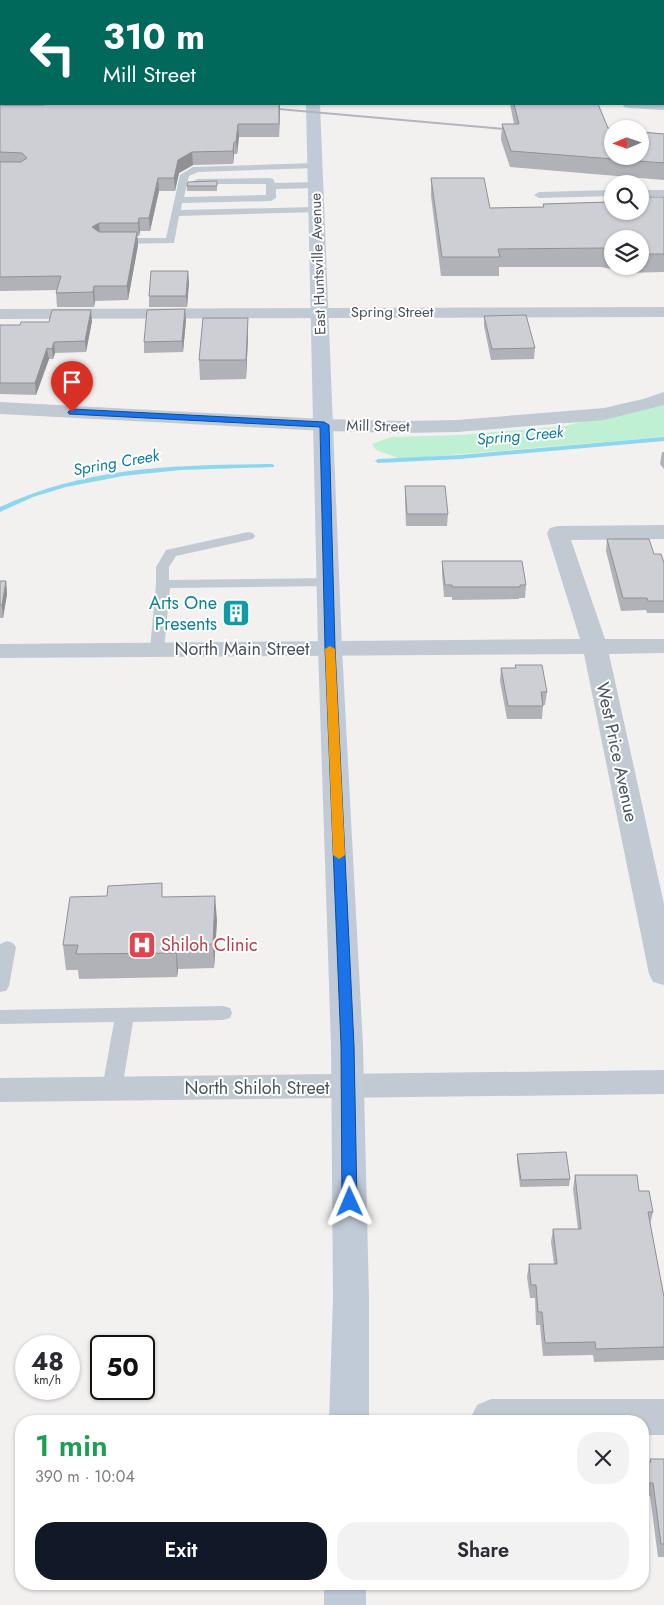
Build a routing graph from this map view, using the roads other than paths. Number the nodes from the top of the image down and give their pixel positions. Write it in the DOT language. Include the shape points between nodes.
graph roads {
  1 [pos="313,105"];
  2 [pos="646,105"];
  3 [pos="664,106"];
  4 [pos="314,166"];
  5 [pos="183,182"];
  6 [pos="315,185"];
  7 [pos="270,186"];
  8 [pos="649,193"];
  9 [pos="664,193"];
  10 [pos="539,194"];
  11 [pos="604,194"];
  12 [pos="178,200"];
  13 [pos="316,210"];
  14 [pos="175,213"];
  15 [pos="100,241"];
  16 [pos="320,312"];
  17 [pos="660,312"];
  18 [pos="0,314"];
  19 [pos="664,330"];
  20 [pos="664,398"];
  21 [pos="0,408"];
  22 [pos="324,425"];
  23 [pos="664,532"];
  24 [pos="248,536"];
  25 [pos="329,582"];
  26 [pos="163,584"];
  27 [pos="664,646"];
  28 [pos="594,647"];
  29 [pos="330,648"];
  30 [pos="157,649"];
  31 [pos="0,651"];
  32 [pos="7,947"];
  33 [pos="664,974"];
  34 [pos="0,986"];
  35 [pos="224,1013"];
  36 [pos="125,1015"];
  37 [pos="0,1017"];
  38 [pos="664,1082"];
  39 [pos="348,1088"];
  40 [pos="112,1089"];
  41 [pos="0,1090"];
  42 [pos="349,1415"];
  43 [pos="649,1417"];
  44 [pos="664,1417"];
  45 [pos="346,1590"];
  46 [pos="345,1605"];
  1 -- 4 [label="main road, East Huntsville Avenue"];
  2 -- 3 [label="street"];
  4 -- 5 [label="lane" via="196,169 185,175"];
  4 -- 6 [label="main road, East Huntsville Avenue"];
  5 -- 7 [label="lane" via="270,181"];
  5 -- 12 [label="lane"];
  6 -- 7 [label="lane"];
  6 -- 13 [label="main road, East Huntsville Avenue"];
  7 -- 12 [label="lane" via="271,198"];
  8 -- 9 [label="lane"];
  10 -- 11 [label="lane"];
  12 -- 14 [label="lane"];
  13 -- 14 [label="lane"];
  13 -- 16 [label="main road, East Huntsville Avenue"];
  14 -- 15 [label="lane" via="170,240"];
  16 -- 17 [label="street, Spring Street"];
  16 -- 18 [label="street, Spring Street"];
  16 -- 22 [label="main road, East Huntsville Avenue"];
  17 -- 19 [label="street"];
  20 -- 22 [label="street, Mill Street" via="604,414 402,427"];
  21 -- 22 [label="street, Mill Street"];
  22 -- 25 [label="main road, East Huntsville Avenue"];
  23 -- 28 [label="street, West Price Avenue" via="558,533"];
  24 -- 26 [label="lane" via="171,553 161,570"];
  25 -- 26 [label="lane"];
  25 -- 29 [label="main road, East Huntsville Avenue"];
  26 -- 30 [label="lane"];
  27 -- 28 [label="street, North Main Street"];
  28 -- 29 [label="street, North Main Street"];
  28 -- 33 [label="street, West Price Avenue"];
  29 -- 30 [label="street, North Main Street"];
  29 -- 39 [label="main road, East Huntsville Avenue"];
  30 -- 31 [label="street, North Main Street"];
  32 -- 34 [label="lane"];
  35 -- 36 [label="lane"];
  36 -- 37 [label="lane"];
  36 -- 40 [label="lane"];
  38 -- 39 [label="street, North Shiloh Street"];
  39 -- 40 [label="street, North Shiloh Street"];
  39 -- 42 [label="main road, East Huntsville Avenue"];
  40 -- 41 [label="street, North Shiloh Street"];
  43 -- 44 [label="street"];
  45 -- 46 [label="main road"];
}
